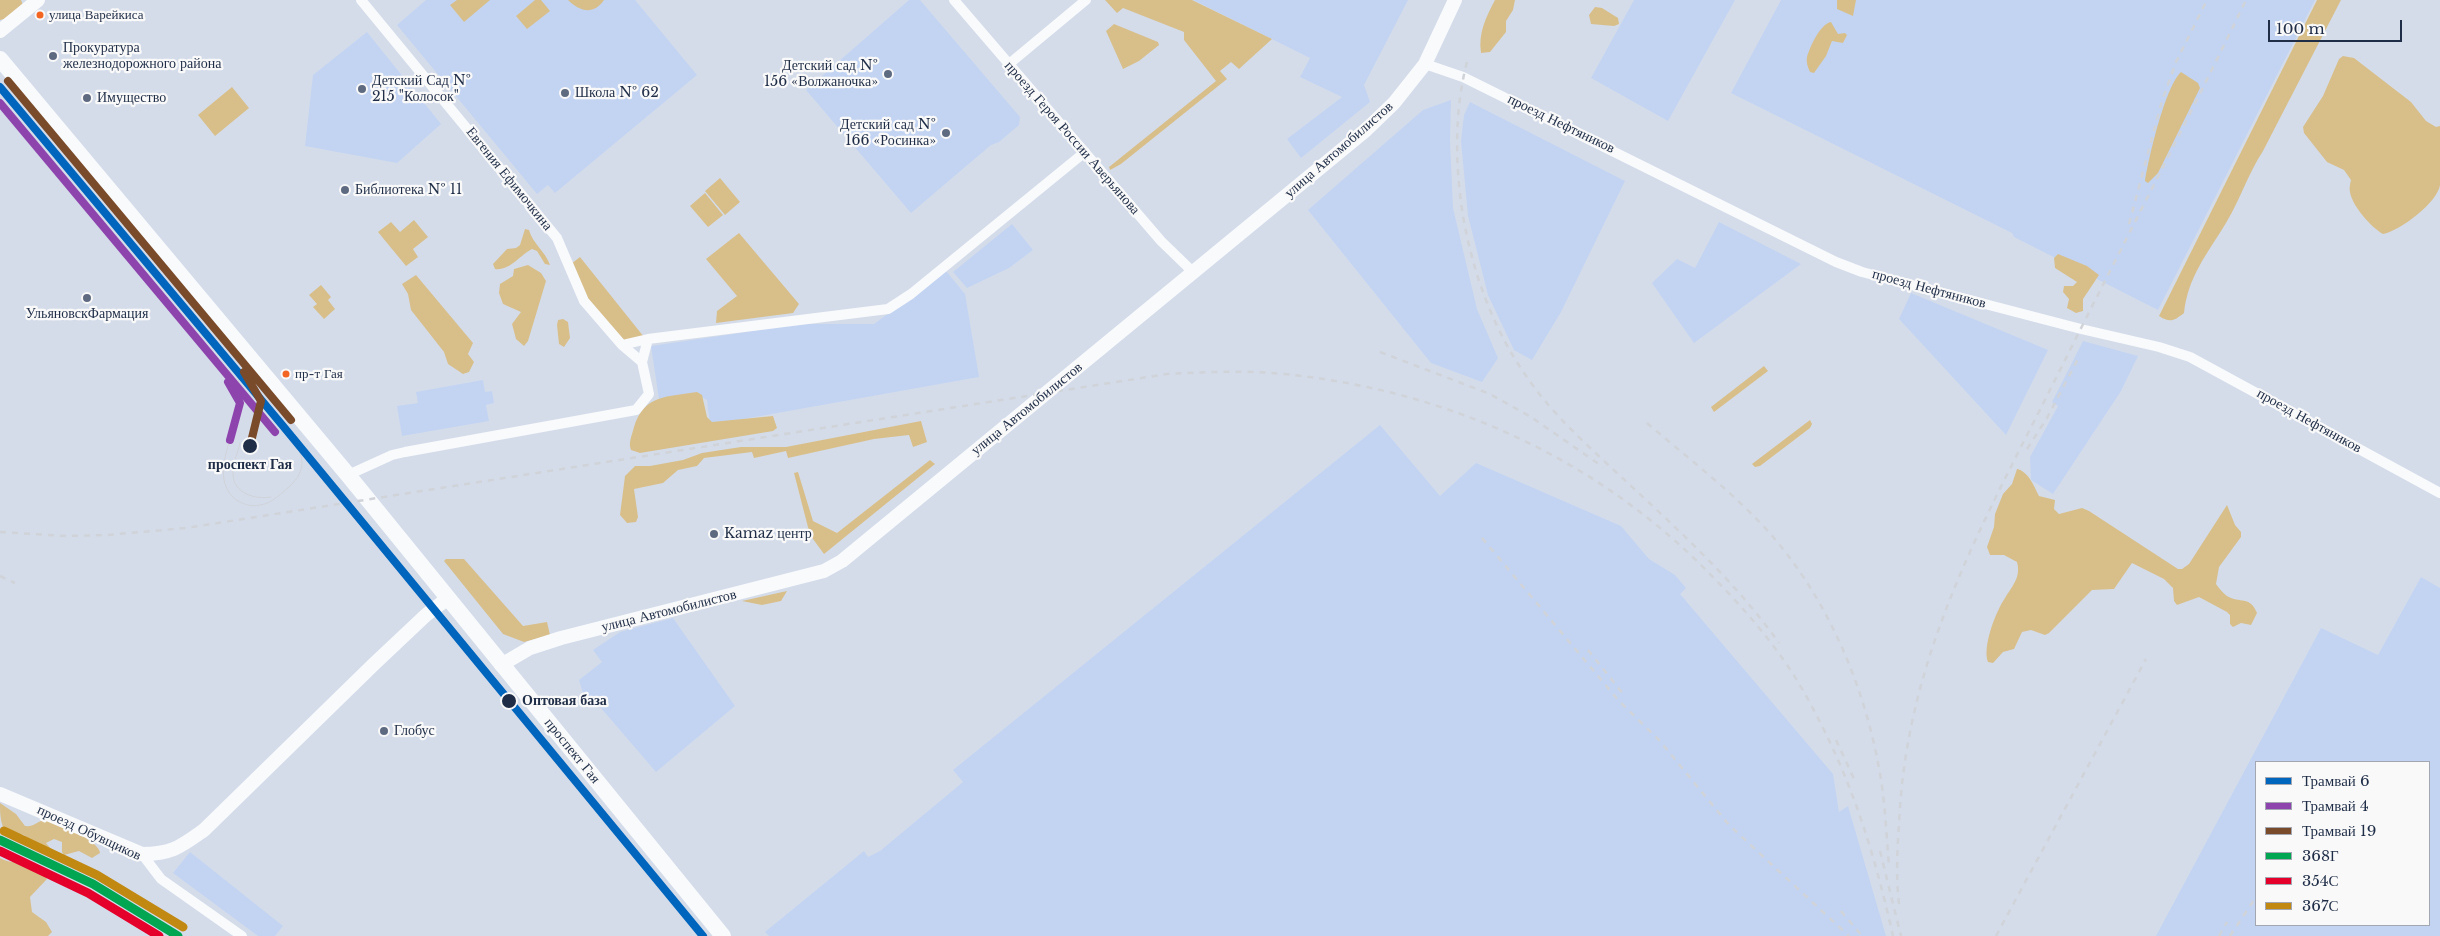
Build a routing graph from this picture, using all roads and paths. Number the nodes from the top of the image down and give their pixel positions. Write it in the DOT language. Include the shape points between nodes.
graph roads {
  1 [pos="38,0"];
  2 [pos="361,0"];
  3 [pos="954,0"];
  4 [pos="1086,0"];
  5 [pos="1455,0"];
  6 [pos="0,32"];
  7 [pos="0,59"];
  8 [pos="1008,64"];
  9 [pos="1425,64"];
  10 [pos="1085,152"];
  11 [pos="1193,272"];
  12 [pos="648,339"];
  13 [pos="622,345"];
  14 [pos="642,362"];
  15 [pos="348,475"];
  16 [pos="2440,493"];
  17 [pos="448,598"];
  18 [pos="501,665"];
  19 [pos="0,794"];
  20 [pos="142,854"];
  21 [pos="242,936"];
  22 [pos="723,936"];
  1 -- 6 [label="street"];
  2 -- 13 [label="street, Евгения Ефимочкина" via="557,238 584,301"];
  3 -- 8 [label="street, проезд Героя России Аверьянова"];
  4 -- 8 [label="street"];
  5 -- 9 [label="street, улица Автомобилистов"];
  7 -- 15 [label="main road, проспект Гая"];
  8 -- 10 [label="street, проезд Героя России Аверьянова"];
  9 -- 11 [label="street, улица Автомобилистов" via="1394,103 1366,130"];
  9 -- 16 [label="street, проезд Нефтяников" via="1464,77 1862,272 2158,346 2190,357"];
  10 -- 11 [label="street, проезд Героя России Аверьянова" via="1161,241"];
  10 -- 12 [label="street" via="911,294 888,309"];
  11 -- 18 [label="street, улица Автомобилистов" via="842,561 824,571 561,638 530,648"];
  12 -- 13 [label="street"];
  12 -- 14 [label="street"];
  13 -- 14 [label="street, Евгения Ефимочкина"];
  14 -- 15 [label="street" via="649,394 636,410 405,452"];
  15 -- 17 [label="main road, проспект Гая"];
  17 -- 18 [label="main road, проспект Гая"];
  17 -- 20 [label="street" via="379,660 204,830 164,854"];
  18 -- 22 [label="main road, проспект Гая"];
  19 -- 20 [label="street, проезд Обувщиков"];
  20 -- 21 [label="street, проезд Обувщиков" via="161,879"];
}
